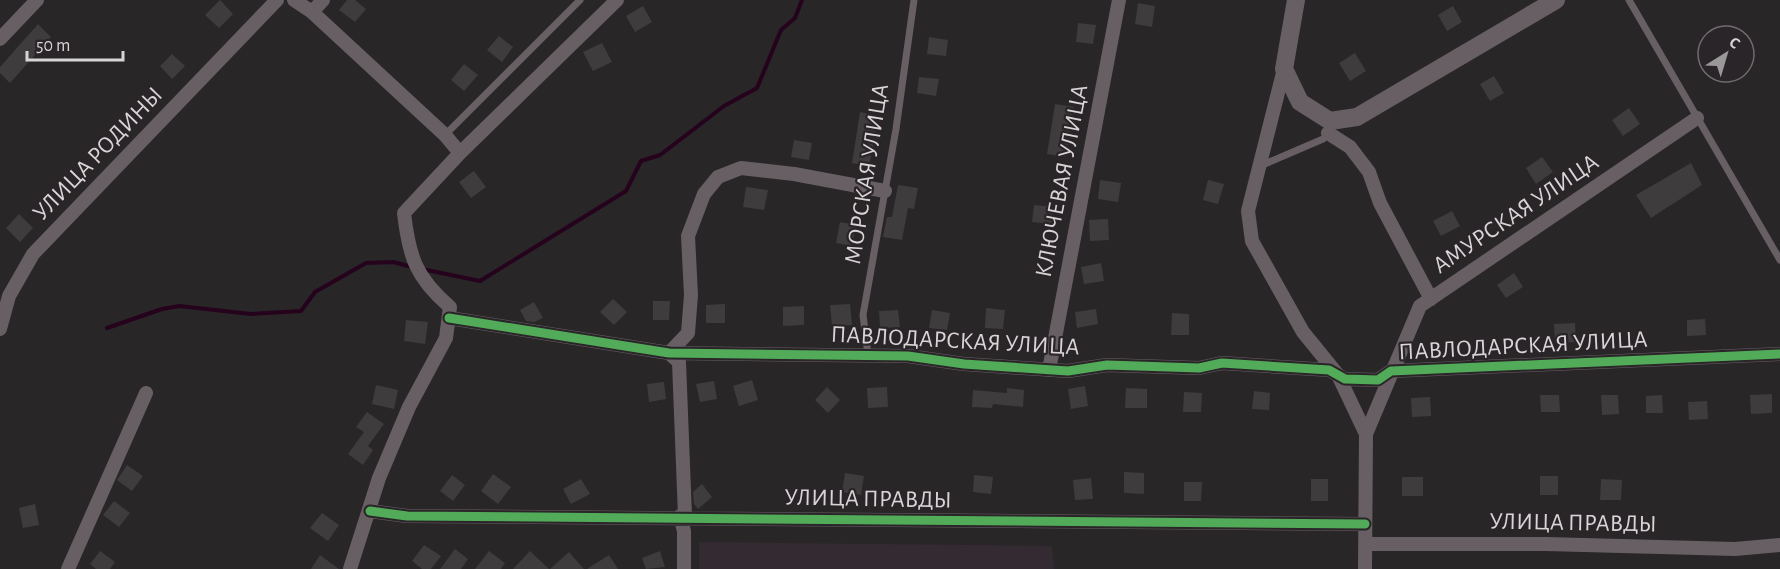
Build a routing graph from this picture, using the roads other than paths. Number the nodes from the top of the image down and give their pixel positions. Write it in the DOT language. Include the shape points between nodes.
graph roads {
  1 [pos="37,0"];
  2 [pos="277,0"];
  3 [pos="294,0"];
  4 [pos="323,0"];
  5 [pos="580,0"];
  6 [pos="617,0"];
  7 [pos="914,0"];
  8 [pos="1119,0"];
  9 [pos="1296,0"];
  10 [pos="1556,0"];
  11 [pos="1629,0"];
  12 [pos="312,12"];
  13 [pos="0,39"];
  14 [pos="1284,69"];
  15 [pos="1696,118"];
  16 [pos="1343,119"];
  17 [pos="1328,134"];
  18 [pos="445,135"];
  19 [pos="460,153"];
  20 [pos="1260,166"];
  21 [pos="885,191"];
  22 [pos="1780,260"];
  23 [pos="14,288"];
  24 [pos="0,297"];
  25 [pos="1431,299"];
  26 [pos="449,318"];
  27 [pos="0,329"];
  28 [pos="669,353"];
  29 [pos="1780,354"];
  30 [pos="868,355"];
  31 [pos="1049,370"];
  32 [pos="1391,371"];
  33 [pos="1338,375"];
  34 [pos="146,393"];
  35 [pos="1366,434"];
  36 [pos="370,511"];
  37 [pos="682,516"];
  38 [pos="1365,524"];
  39 [pos="1365,544"];
  40 [pos="1780,545"];
  41 [pos="68,569"];
  42 [pos="350,569"];
  43 [pos="684,569"];
  44 [pos="1365,569"];
  1 -- 13 [label="street"];
  2 -- 23 [label="street, УЛИЦА РОДИНЫ" via="33,254"];
  3 -- 12 [label="street"];
  4 -- 12 [label="street"];
  5 -- 18 [label="lane"];
  6 -- 19 [label="street"];
  7 -- 21 [label="lane, МОРСКАЯ УЛИЦА"];
  8 -- 31 [label="street, КЛЮЧЕВАЯ УЛИЦА"];
  9 -- 14 [label="street"];
  10 -- 16 [label="street" via="1357,117"];
  11 -- 15 [label="lane"];
  12 -- 18 [label="street"];
  14 -- 16 [label="street" via="1300,102 1330,122"];
  14 -- 20 [label="street"];
  15 -- 22 [label="lane"];
  15 -- 25 [label="street, АМУРСКАЯ УЛИЦА"];
  16 -- 17 [label="lane"];
  17 -- 20 [label="lane"];
  17 -- 25 [label="street" via="1350,147 1369,172 1380,203"];
  18 -- 19 [label="street"];
  19 -- 26 [label="street" via="404,213 408,247 427,287 450,307"];
  20 -- 33 [label="street" via="1248,211 1252,241 1304,332"];
  21 -- 28 [label="street" via="741,168 718,177 704,194 688,236 688,333"];
  21 -- 30 [label="lane, МОРСКАЯ УЛИЦА" via="863,315"];
  23 -- 24 [label="lane"];
  23 -- 27 [label="street, УЛИЦА РОДИНЫ"];
  25 -- 32 [label="street, АМУРСКАЯ УЛИЦА" via="1420,306"];
  26 -- 28 [label="street, ПАВЛОДАРСКАЯ УЛИЦА"];
  26 -- 36 [label="street" via="446,338 408,407"];
  28 -- 30 [label="street, ПАВЛОДАРСКАЯ УЛИЦА"];
  28 -- 37 [label="street" via="679,362"];
  29 -- 32 [label="street, ПАВЛОДАРСКАЯ УЛИЦА"];
  30 -- 31 [label="street, ПАВЛОДАРСКАЯ УЛИЦА"];
  31 -- 33 [label="street, ПАВЛОДАРСКАЯ УЛИЦА" via="1107,365 1199,368 1222,363 1329,370"];
  32 -- 33 [label="street, ПАВЛОДАРСКАЯ УЛИЦА" via="1378,380 1345,379"];
  32 -- 35 [label="street, АМУРСКАЯ УЛИЦА"];
  33 -- 35 [label="street"];
  34 -- 41 [label="street"];
  35 -- 38 [label="street"];
  36 -- 37 [label="street, УЛИЦА ПРАВДЫ" via="407,516"];
  36 -- 42 [label="street"];
  37 -- 38 [label="street, УЛИЦА ПРАВДЫ"];
  37 -- 43 [label="street"];
  38 -- 39 [label="street"];
  39 -- 40 [label="street, УЛИЦА ПРАВДЫ" via="1735,549"];
  39 -- 44 [label="street"];
}
